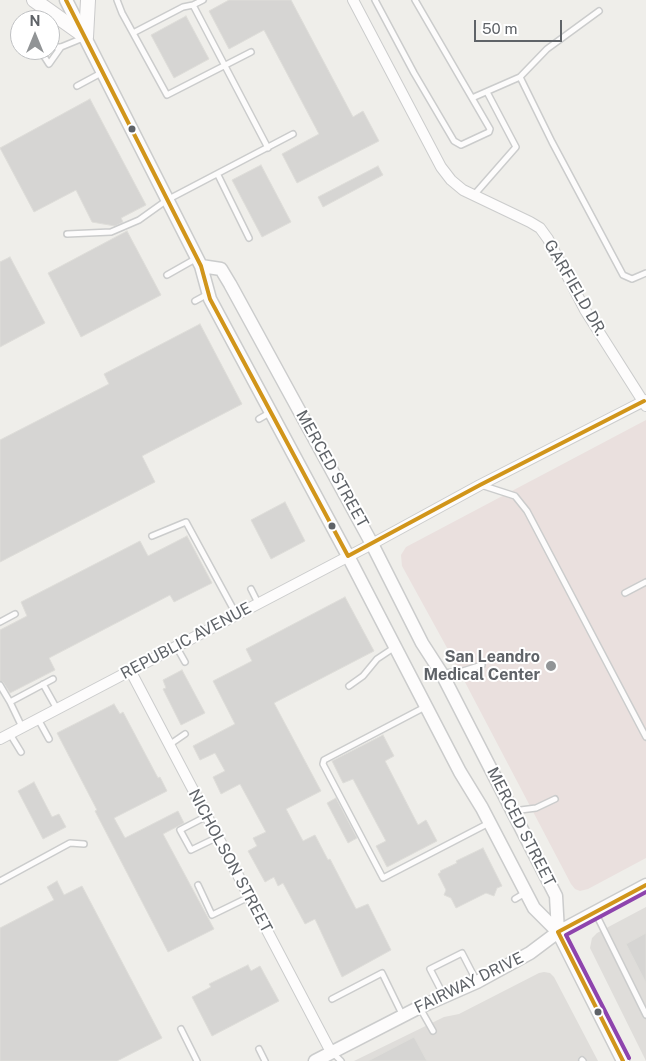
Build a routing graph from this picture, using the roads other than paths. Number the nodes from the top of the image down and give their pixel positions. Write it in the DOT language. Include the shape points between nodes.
graph roads {
  1 [pos="34,0"];
  2 [pos="66,0"];
  3 [pos="88,0"];
  4 [pos="117,0"];
  5 [pos="203,0"];
  6 [pos="353,0"];
  7 [pos="376,0"];
  8 [pos="415,0"];
  9 [pos="193,5"];
  10 [pos="599,11"];
  11 [pos="133,33"];
  12 [pos="86,37"];
  13 [pos="61,47"];
  14 [pos="250,52"];
  15 [pos="225,66"];
  16 [pos="103,72"];
  17 [pos="520,77"];
  18 [pos="77,86"];
  19 [pos="487,92"];
  20 [pos="472,98"];
  21 [pos="293,134"];
  22 [pos="268,148"];
  23 [pos="218,175"];
  24 [pos="474,195"];
  25 [pos="167,200"];
  26 [pos="67,234"];
  27 [pos="249,238"];
  28 [pos="199,262"];
  29 [pos="646,273"];
  30 [pos="167,275"];
  31 [pos="209,294"];
  32 [pos="195,301"];
  33 [pos="645,402"];
  34 [pos="271,412"];
  35 [pos="258,419"];
  36 [pos="480,485"];
  37 [pos="152,536"];
  38 [pos="372,544"];
  39 [pos="348,556"];
  40 [pos="646,582"];
  41 [pos="250,589"];
  42 [pos="625,593"];
  43 [pos="258,603"];
  44 [pos="15,614"];
  45 [pos="236,614"];
  46 [pos="0,622"];
  47 [pos="176,646"];
  48 [pos="396,647"];
  49 [pos="185,662"];
  50 [pos="482,664"];
  51 [pos="130,670"];
  52 [pos="442,674"];
  53 [pos="53,678"];
  54 [pos="43,684"];
  55 [pos="0,685"];
  56 [pos="349,686"];
  57 [pos="10,702"];
  58 [pos="426,706"];
  59 [pos="57,709"];
  60 [pos="38,719"];
  61 [pos="23,727"];
  62 [pos="10,734"];
  63 [pos="185,734"];
  64 [pos="646,737"];
  65 [pos="0,739"];
  66 [pos="48,739"];
  67 [pos="169,745"];
  68 [pos="21,752"];
  69 [pos="555,799"];
  70 [pos="513,811"];
  71 [pos="207,816"];
  72 [pos="489,822"];
  73 [pos="218,837"];
  74 [pos="84,844"];
  75 [pos="0,880"];
  76 [pos="198,885"];
  77 [pos="646,885"];
  78 [pos="526,892"];
  79 [pos="249,897"];
  80 [pos="515,899"];
  81 [pos="595,912"];
  82 [pos="558,932"];
  83 [pos="477,982"];
  84 [pos="444,997"];
  85 [pos="332,999"];
  86 [pos="420,1007"];
  87 [pos="646,1015"];
  88 [pos="403,1016"];
  89 [pos="181,1029"];
  90 [pos="433,1032"];
  91 [pos="258,1049"];
  92 [pos="331,1052"];
  93 [pos="197,1061"];
  94 [pos="265,1061"];
  95 [pos="315,1061"];
  96 [pos="341,1061"];
  97 [pos="624,1061"];
  1 -- 12 [label="main road"];
  2 -- 12 [label="street, MERCED STREET"];
  3 -- 12 [label="main road"];
  4 -- 11 [label="lane"];
  5 -- 9 [label="lane"];
  6 -- 24 [label="street, GARFIELD DR." via="441,167 457,185"];
  7 -- 20 [label="lane" via="414,73 454,141 461,145 490,129"];
  8 -- 20 [label="lane"];
  9 -- 11 [label="lane"];
  9 -- 15 [label="lane"];
  10 -- 17 [label="lane" via="547,49"];
  11 -- 15 [label="lane" via="166,95"];
  12 -- 13 [label="lane"];
  12 -- 16 [label="street, MERCED STREET"];
  14 -- 15 [label="lane"];
  15 -- 22 [label="lane"];
  16 -- 18 [label="lane"];
  16 -- 25 [label="street, MERCED STREET"];
  17 -- 19 [label="lane"];
  17 -- 29 [label="lane" via="623,275 632,279"];
  19 -- 20 [label="lane"];
  19 -- 24 [label="lane" via="516,147"];
  21 -- 22 [label="lane"];
  22 -- 23 [label="lane"];
  23 -- 25 [label="lane"];
  23 -- 27 [label="lane"];
  24 -- 33 [label="street, GARFIELD DR." via="540,228 585,310"];
  25 -- 26 [label="lane" via="138,220 112,232"];
  25 -- 28 [label="street, MERCED STREET"];
  28 -- 30 [label="lane"];
  28 -- 31 [label="street, MERCED STREET"];
  28 -- 38 [label="street, MERCED STREET" via="221,269"];
  31 -- 32 [label="lane"];
  31 -- 34 [label="street, MERCED STREET"];
  33 -- 36 [label="street, REPUBLIC AVENUE"];
  34 -- 35 [label="lane"];
  34 -- 39 [label="street, MERCED STREET" via="283,440"];
  36 -- 38 [label="street, REPUBLIC AVENUE"];
  36 -- 64 [label="lane" via="515,496 531,517"];
  37 -- 45 [label="lane" via="186,522"];
  38 -- 39 [label="street, REPUBLIC AVENUE"];
  38 -- 52 [label="street, MERCED STREET" via="422,643"];
  39 -- 43 [label="street, REPUBLIC AVENUE"];
  39 -- 48 [label="street, MERCED STREET"];
  40 -- 42 [label="lane"];
  41 -- 43 [label="lane"];
  43 -- 45 [label="street, REPUBLIC AVENUE"];
  44 -- 46 [label="lane"];
  45 -- 47 [label="street, REPUBLIC AVENUE"];
  47 -- 49 [label="lane"];
  47 -- 51 [label="street, REPUBLIC AVENUE"];
  48 -- 56 [label="lane" via="377,659 363,676"];
  48 -- 58 [label="street, MERCED STREET"];
  50 -- 52 [label="lane"];
  51 -- 59 [label="street, REPUBLIC AVENUE"];
  51 -- 67 [label="street, NICHOLSON STREET"];
  52 -- 70 [label="street, MERCED STREET"];
  53 -- 54 [label="lane"];
  54 -- 57 [label="lane"];
  54 -- 59 [label="lane"];
  55 -- 57 [label="lane"];
  57 -- 61 [label="lane"];
  58 -- 72 [label="street, MERCED STREET"];
  58 -- 72 [label="lane" via="324,760 323,764 383,878"];
  59 -- 60 [label="street, REPUBLIC AVENUE"];
  60 -- 61 [label="street, REPUBLIC AVENUE"];
  60 -- 66 [label="lane"];
  61 -- 62 [label="street, REPUBLIC AVENUE"];
  62 -- 65 [label="street, REPUBLIC AVENUE"];
  62 -- 68 [label="lane"];
  63 -- 67 [label="lane"];
  67 -- 71 [label="street, NICHOLSON STREET"];
  69 -- 70 [label="lane" via="536,808"];
  70 -- 82 [label="street, MERCED STREET" via="556,896"];
  71 -- 73 [label="street, NICHOLSON STREET"];
  71 -- 73 [label="lane" via="180,830 191,850"];
  72 -- 78 [label="street, MERCED STREET"];
  73 -- 79 [label="street, NICHOLSON STREET"];
  74 -- 75 [label="lane" via="70,843"];
  76 -- 79 [label="lane" via="212,915"];
  77 -- 81 [label="street, FAIRWAY DRIVE"];
  78 -- 80 [label="lane"];
  78 -- 82 [label="street, MERCED STREET" via="534,908"];
  79 -- 92 [label="street, NICHOLSON STREET"];
  81 -- 82 [label="street, FAIRWAY DRIVE"];
  81 -- 87 [label="lane"];
  82 -- 83 [label="street, FAIRWAY DRIVE" via="530,953"];
  82 -- 97 [label="street, MERCED STREET"];
  83 -- 84 [label="street, FAIRWAY DRIVE"];
  83 -- 84 [label="lane" via="462,953 430,969"];
  84 -- 86 [label="street, FAIRWAY DRIVE"];
  85 -- 88 [label="lane" via="382,973"];
  86 -- 88 [label="street, FAIRWAY DRIVE"];
  86 -- 90 [label="lane"];
  88 -- 92 [label="street, FAIRWAY DRIVE"];
  89 -- 93 [label="lane"];
  91 -- 94 [label="lane"];
  92 -- 95 [label="street, FAIRWAY DRIVE"];
  92 -- 96 [label="lane"];
}
